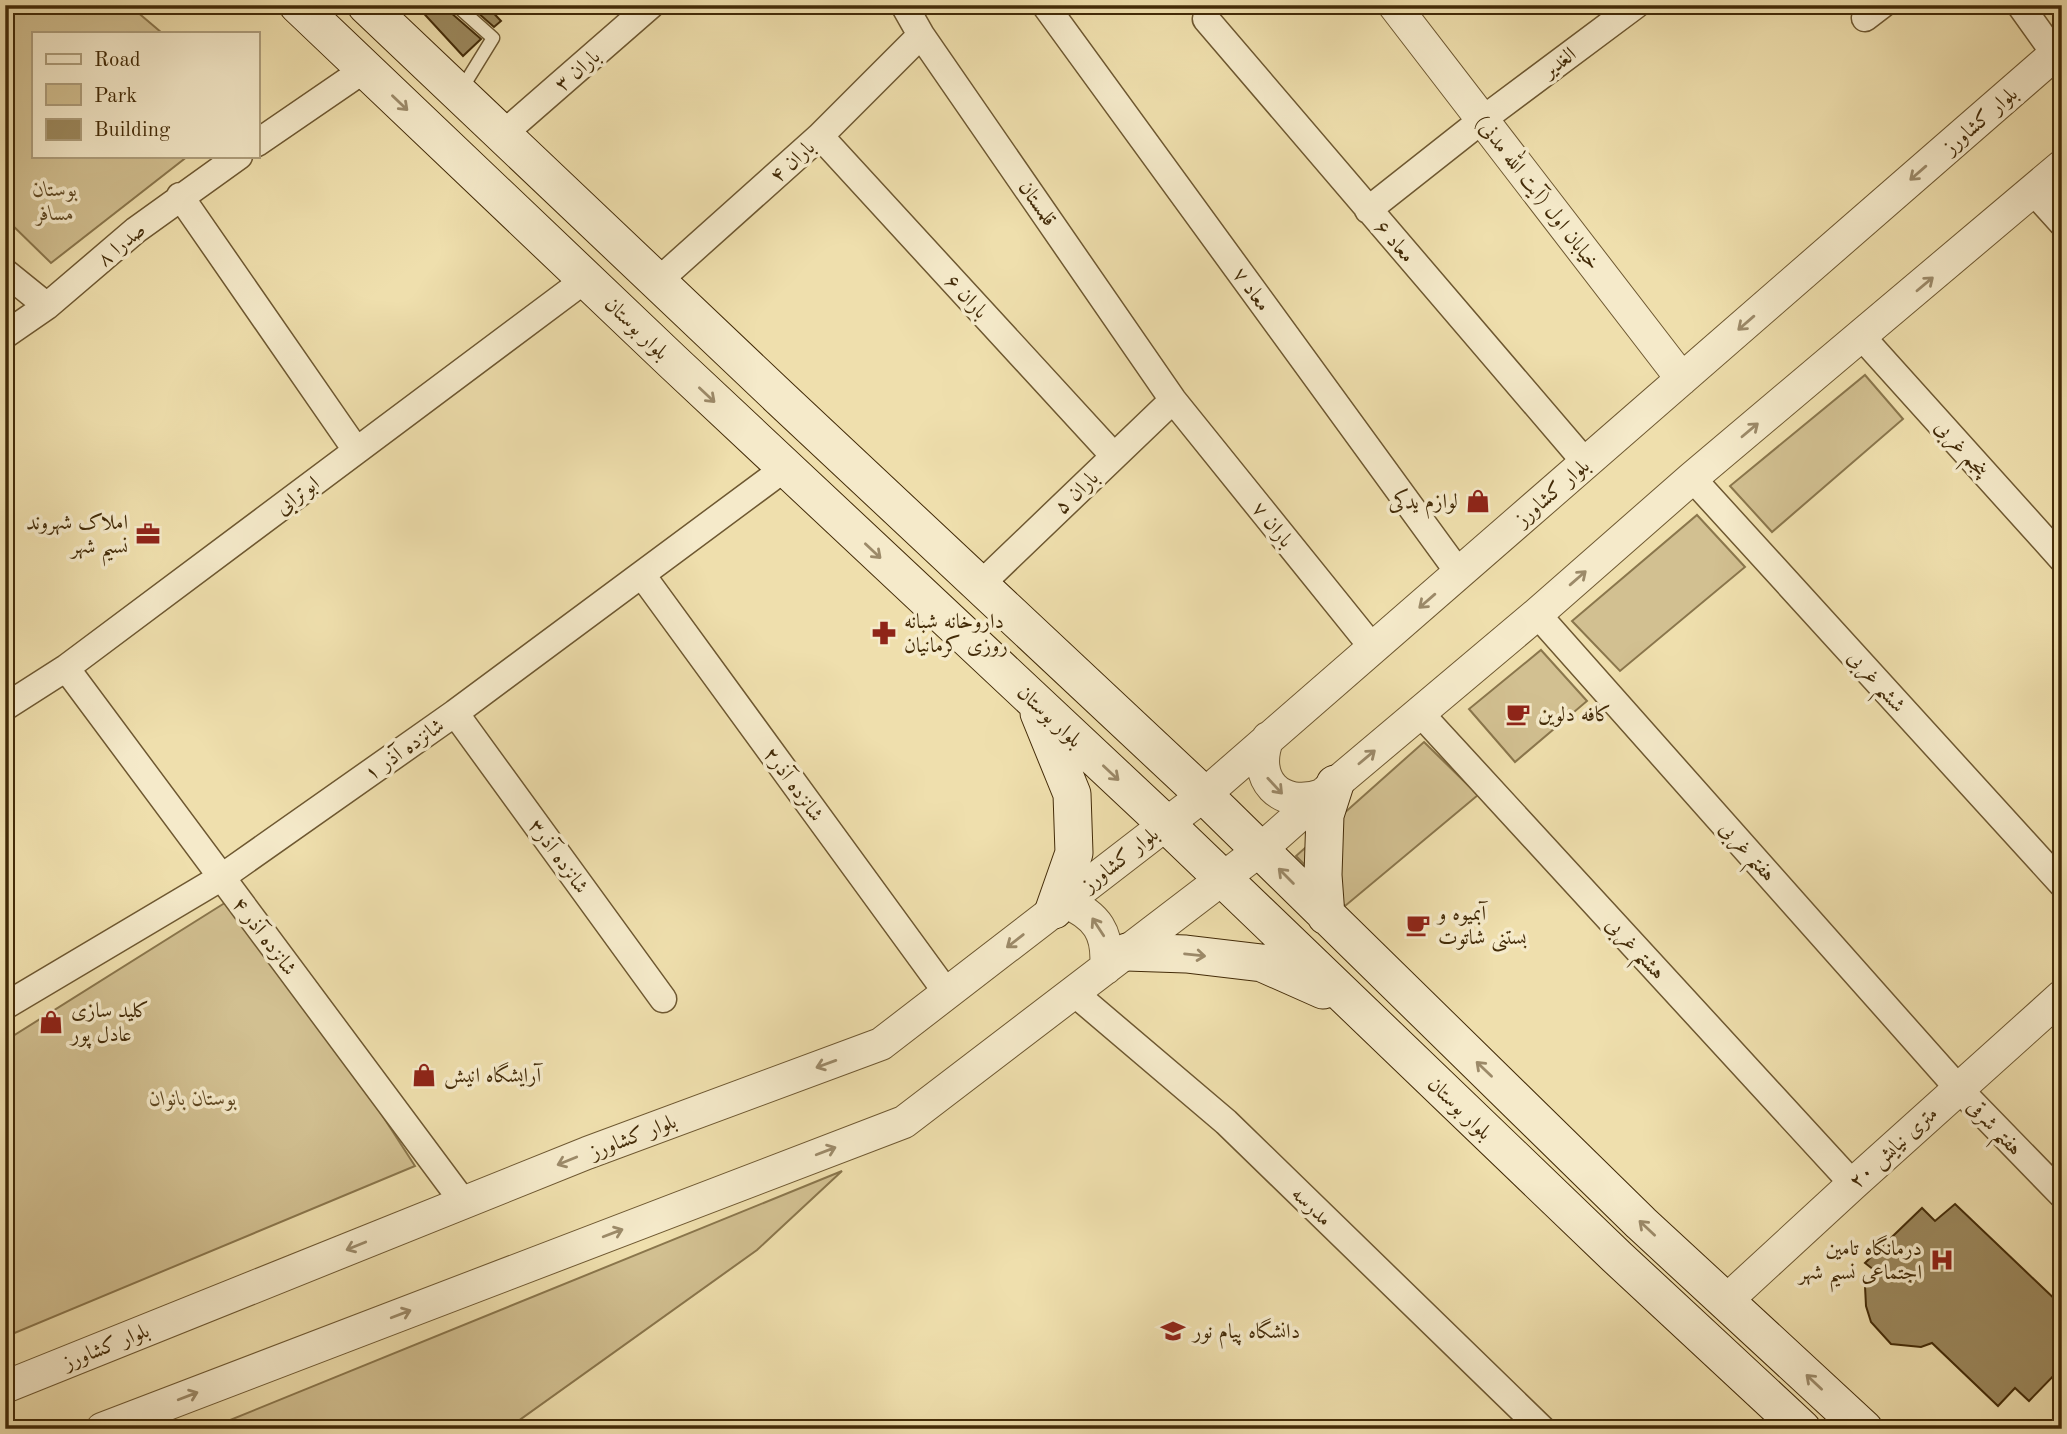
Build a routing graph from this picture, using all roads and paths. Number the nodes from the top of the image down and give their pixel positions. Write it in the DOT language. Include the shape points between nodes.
graph roads {
  1 [pos="298,5"];
  2 [pos="366,5"];
  3 [pos="456,5"];
  4 [pos="651,5"];
  5 [pos="904,5"];
  6 [pos="1045,5"];
  7 [pos="1394,5"];
  8 [pos="1636,5"];
  9 [pos="2020,5"];
  10 [pos="1206,19"];
  11 [pos="921,35"];
  12 [pos="2059,51"];
  13 [pos="365,69"];
  14 [pos="459,93"];
  15 [pos="1482,120"];
  16 [pos="502,135"];
  17 [pos="820,136"];
  18 [pos="259,142"];
  19 [pos="236,158"];
  20 [pos="2062,166"];
  21 [pos="2033,191"];
  22 [pos="180,197"];
  23 [pos="1368,210"];
  24 [pos="2062,223"];
  25 [pos="5,272"];
  26 [pos="586,279"];
  27 [pos="657,282"];
  28 [pos="47,306"];
  29 [pos="705,327"];
  30 [pos="5,335"];
  31 [pos="1861,337"];
  32 [pos="672,361"];
  33 [pos="1682,379"];
  34 [pos="1173,400"];
  35 [pos="356,450"];
  36 [pos="1114,456"];
  37 [pos="1586,463"];
  38 [pos="785,468"];
  39 [pos="1692,478"];
  40 [pos="2062,559"];
  41 [pos="1459,573"];
  42 [pos="642,575"];
  43 [pos="979,585"];
  44 [pos="1537,614"];
  45 [pos="1373,648"];
  46 [pos="66,668"];
  47 [pos="1035,702"];
  48 [pos="5,707"];
  49 [pos="455,713"];
  50 [pos="1420,713"];
  51 [pos="1268,738"];
  52 [pos="1329,790"];
  53 [pos="1204,795"];
  54 [pos="1166,824"];
  55 [pos="1260,850"];
  56 [pos="222,877"];
  57 [pos="1222,880"];
  58 [pos="2062,884"];
  59 [pos="1060,906"];
  60 [pos="1326,916"];
  61 [pos="1117,960"];
  62 [pos="1073,992"];
  63 [pos="947,993"];
  64 [pos="2062,996"];
  65 [pos="663,999"];
  66 [pos="1349,1002"];
  67 [pos="5,1006"];
  68 [pos="1958,1088"];
  69 [pos="1853,1184"];
  70 [pos="2062,1195"];
  71 [pos="464,1203"];
  72 [pos="1726,1301"];
  73 [pos="5,1387"];
  74 [pos="102,1429"];
  75 [pos="1542,1429"];
  76 [pos="1802,1429"];
  77 [pos="1864,1429"];
  1 -- 13 [label="main road, بلوار بوستان"];
  2 -- 14 [label="main road, بلوار بوستان"];
  3 -- 14 [label="lane" via="493,38"];
  4 -- 16 [label="street, باران ۳"];
  5 -- 11 [label="street, قلمستان"];
  6 -- 41 [label="street, معاد ۷"];
  7 -- 15 [label="street, خیابان اول (آیت الله مدنی)"];
  8 -- 15 [label="street, الغدیر"];
  9 -- 12 [label="street"];
  10 -- 23 [label="street, معاد ۶"];
  11 -- 17 [label="street, باران ۴"];
  11 -- 34 [label="street, قلمستان"];
  12 -- 33 [label="street, بلوار کشاورز, one-way"];
  13 -- 18 [label="street"];
  13 -- 26 [label="main road, بلوار بوستان, one-way"];
  14 -- 16 [label="main road, بلوار بوستان"];
  15 -- 23 [label="street, الغدیر"];
  15 -- 33 [label="street, خیابان اول (آیت الله مدنی)"];
  16 -- 27 [label="main road, بلوار بوستان"];
  17 -- 27 [label="street, باران ۴"];
  17 -- 36 [label="street, باران ۶"];
  19 -- 22 [label="street, صدرا ۸"];
  20 -- 21 [label="street"];
  21 -- 24 [label="street"];
  31 -- 21 [label="street, one-way"];
  22 -- 28 [label="street, صدرا ۸"];
  22 -- 35 [label="street"];
  23 -- 37 [label="street, معاد ۶"];
  25 -- 28 [label="street"];
  26 -- 32 [label="main road, بلوار بوستان"];
  26 -- 35 [label="street, ابوترابی"];
  27 -- 29 [label="main road, بلوار بوستان"];
  28 -- 30 [label="street, صدرا ۸"];
  29 -- 32 [label="main road"];
  29 -- 43 [label="main road, بلوار بوستان"];
  39 -- 31 [label="street, one-way"];
  31 -- 40 [label="street, پنجم غربی"];
  32 -- 38 [label="main road, بلوار بوستان, one-way"];
  33 -- 37 [label="street, بلوار کشاورز"];
  34 -- 36 [label="street, باران ۵"];
  34 -- 45 [label="street, باران ۷"];
  35 -- 46 [label="street, ابوترابی"];
  36 -- 43 [label="street, باران ۵"];
  37 -- 41 [label="street, بلوار کشاورز"];
  38 -- 42 [label="street, شانزده آذر ۱"];
  38 -- 47 [label="main road, بلوار بوستان, one-way"];
  44 -- 39 [label="street, one-way"];
  39 -- 58 [label="street, ششم غربی"];
  41 -- 45 [label="street, بلوار کشاورز, one-way"];
  42 -- 49 [label="street, شانزده آذر ۱"];
  42 -- 63 [label="street, شانزده آذر۲"];
  43 -- 53 [label="main road, بلوار بوستان"];
  44 -- 50 [label="street"];
  44 -- 68 [label="street, هفتم غربی"];
  45 -- 51 [label="street, بلوار کشاورز"];
  46 -- 48 [label="street, ابوترابی"];
  46 -- 56 [label="street, شانزده آذر ۴"];
  47 -- 54 [label="main road, بلوار بوستان, one-way"];
  47 -- 59 [label="main road" via="1072,794 1074,853"];
  49 -- 56 [label="street, شانزده آذر ۱"];
  49 -- 65 [label="street, شانزده آذر۳"];
  52 -- 50 [label="street, one-way"];
  50 -- 69 [label="street, هشتم غربی"];
  51 -- 52 [label="street, one-way" via="1262,752 1263,767 1278,793 1308,800"];
  51 -- 53 [label="street, بلوار کشاورز"];
  52 -- 55 [label="street"];
  52 -- 60 [label="main road" via="1323,875"];
  53 -- 54 [label="street, بلوار کشاورز"];
  53 -- 55 [label="main road, بلوار بوستان"];
  54 -- 57 [label="main road, بلوار بوستان"];
  54 -- 59 [label="street, بلوار کشاورز"];
  55 -- 57 [label="street"];
  60 -- 55 [label="main road, بلوار بوستان, one-way"];
  56 -- 67 [label="street, شانزده آذر ۱"];
  56 -- 71 [label="street, شانزده آذر ۴"];
  57 -- 61 [label="street"];
  57 -- 66 [label="main road, بلوار بوستان"];
  61 -- 59 [label="street, one-way" via="1094,919 1080,908"];
  59 -- 63 [label="street, بلوار کشاورز, one-way"];
  72 -- 60 [label="main road, بلوار بوستان, one-way"];
  61 -- 62 [label="street"];
  61 -- 66 [label="main road, one-way" via="1186,954 1262,963"];
  74 -- 62 [label="street, one-way" via="904,1122"];
  62 -- 75 [label="street, مدرسه" via="1226,1122"];
  63 -- 71 [label="street, بلوار کشاورز, one-way" via="881,1044"];
  64 -- 68 [label="street, ۲۰ متری نیایش"];
  66 -- 76 [label="main road, بلوار بوستان"];
  68 -- 69 [label="street, ۲۰ متری نیایش"];
  68 -- 70 [label="street, هفتم شرقی"];
  69 -- 72 [label="street, ۲۰ متری نیایش"];
  71 -- 73 [label="street, بلوار کشاورز, one-way"];
  77 -- 72 [label="main road, بلوار بوستان, one-way"];
}
